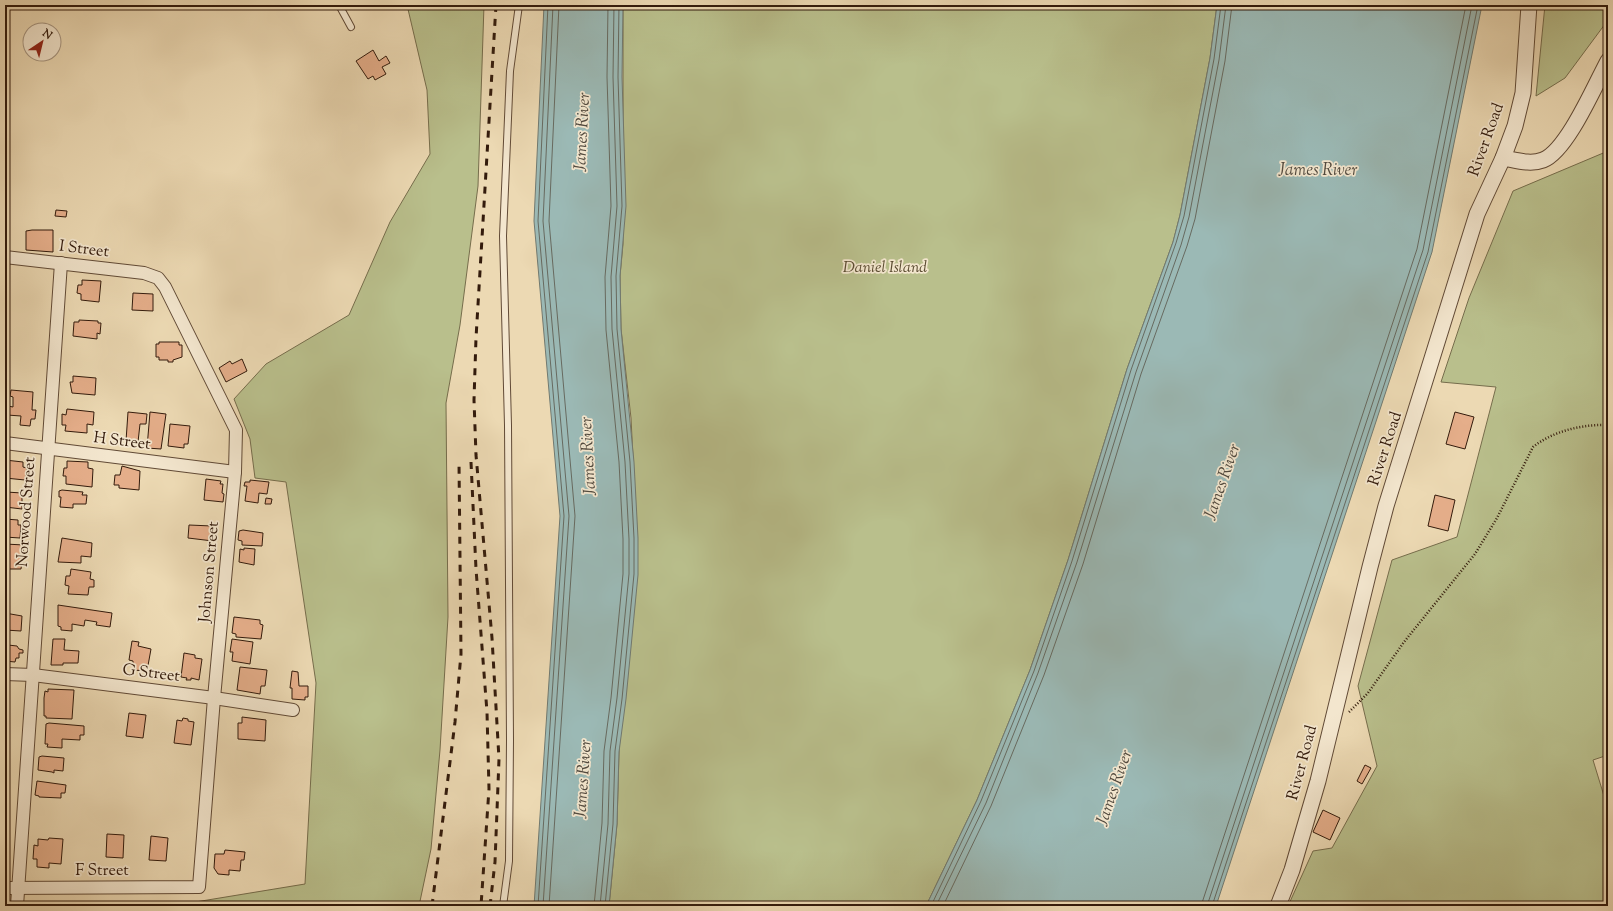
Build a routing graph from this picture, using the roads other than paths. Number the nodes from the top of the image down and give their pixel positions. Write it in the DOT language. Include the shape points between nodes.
graph roads {
  1 [pos="339,5"];
  2 [pos="519,5"];
  3 [pos="1529,5"];
  4 [pos="351,27"];
  5 [pos="1608,61"];
  6 [pos="1503,158"];
  7 [pos="5,257"];
  8 [pos="61,263"];
  9 [pos="158,278"];
  10 [pos="5,443"];
  11 [pos="47,448"];
  12 [pos="235,472"];
  13 [pos="5,674"];
  14 [pos="33,675"];
  15 [pos="214,698"];
  16 [pos="293,710"];
  17 [pos="199,887"];
  18 [pos="11,888"];
  19 [pos="17,906"];
  20 [pos="503,906"];
  21 [pos="1278,906"];
  1 -- 4 [label="lane"];
  2 -- 20 [label="lane" via="510,71 503,236 508,425 510,747 509,861"];
  3 -- 6 [label="street, River Road" via="1523,92"];
  5 -- 6 [label="street" via="1565,142 1553,155 1531,162"];
  6 -- 21 [label="street, River Road" via="1477,214 1386,506 1318,781 1292,870"];
  7 -- 8 [label="street, I Street"];
  8 -- 9 [label="street, I Street" via="144,273"];
  8 -- 11 [label="street, Norwood Street"];
  9 -- 12 [label="street, Johnson Street" via="165,286 236,430"];
  10 -- 11 [label="street, H Street"];
  11 -- 12 [label="street, H Street"];
  11 -- 14 [label="street, Norwood Street"];
  12 -- 15 [label="street, Johnson Street"];
  13 -- 14 [label="street, G Street"];
  14 -- 15 [label="street, G Street"];
  14 -- 18 [label="street, Norwood Street"];
  15 -- 16 [label="street, G Street"];
  15 -- 17 [label="street, Johnson Street"];
  17 -- 18 [label="street, F Street"];
  18 -- 19 [label="street, Norwood Street"];
}
